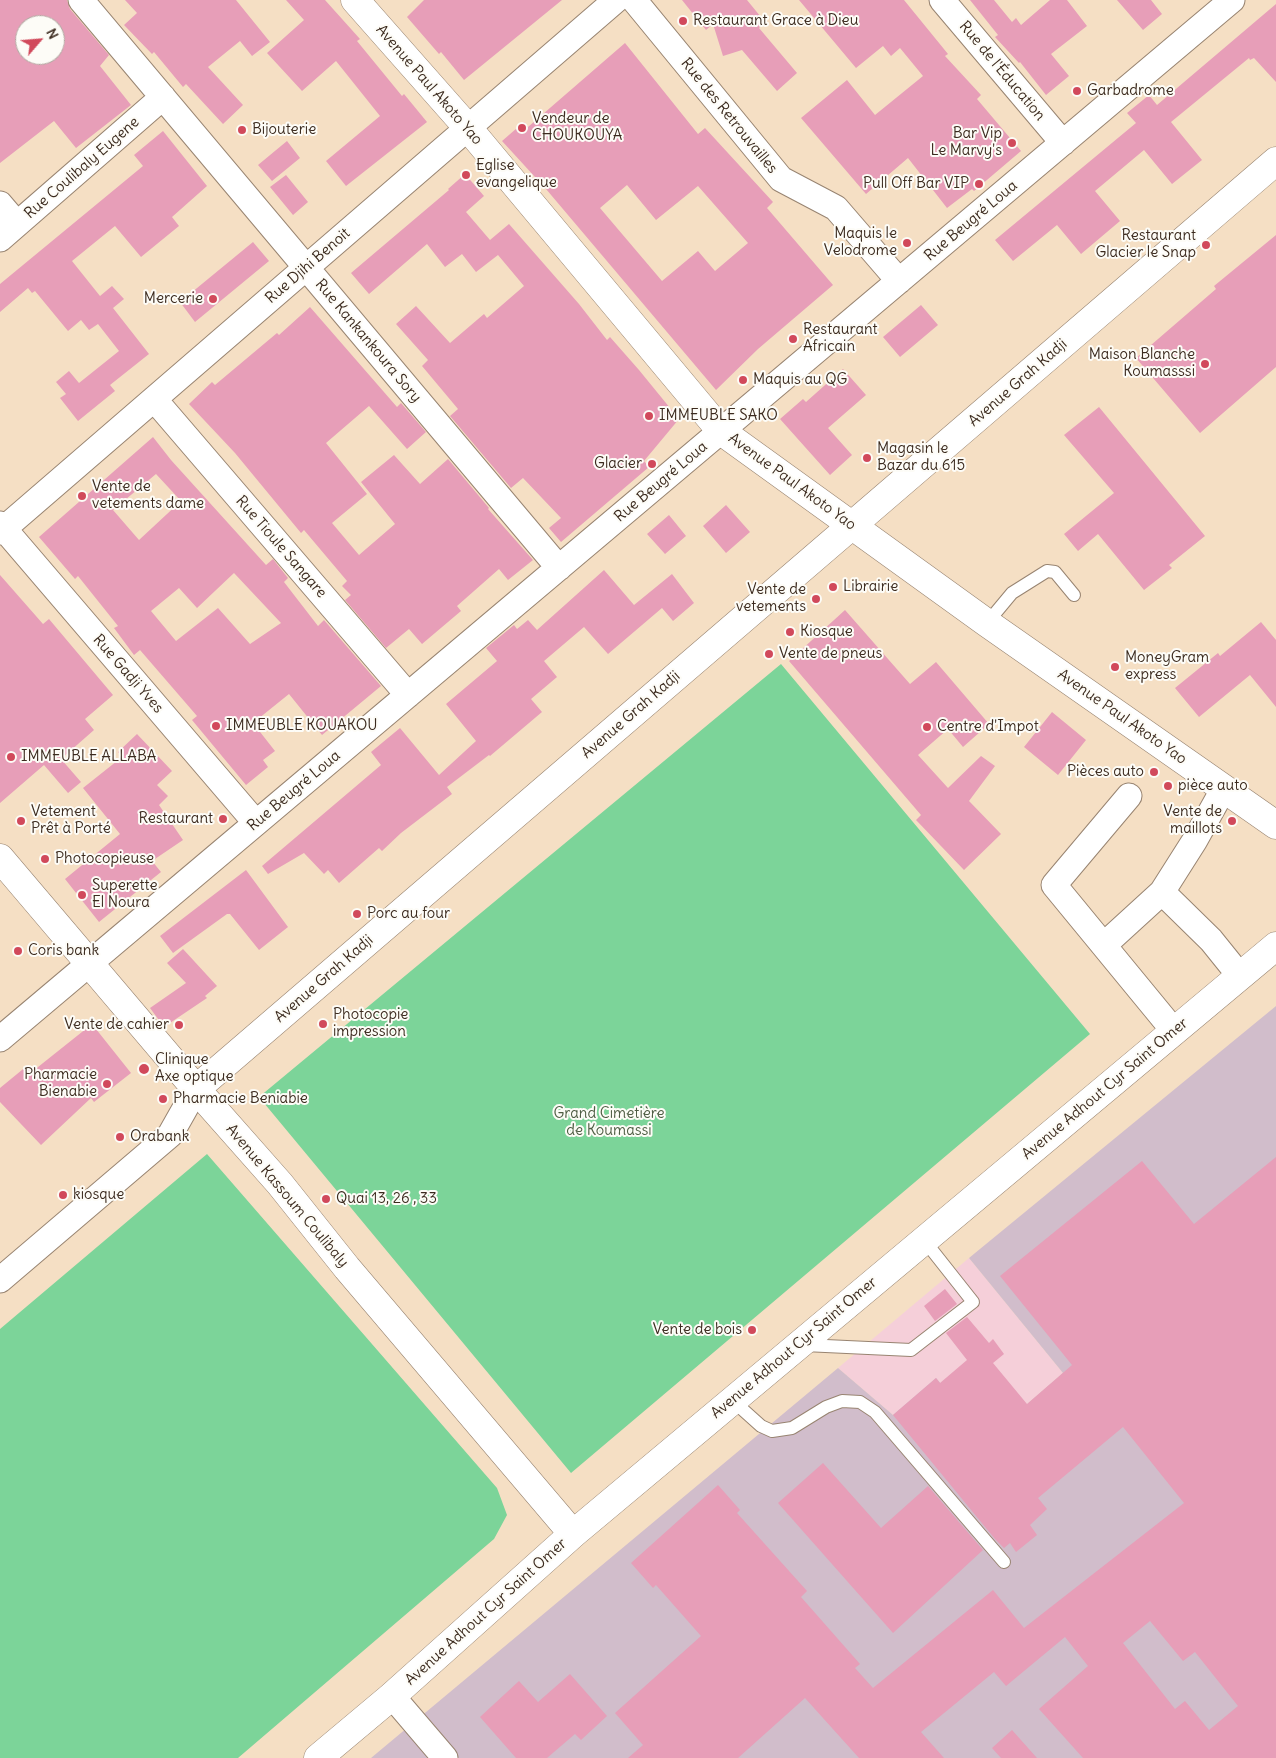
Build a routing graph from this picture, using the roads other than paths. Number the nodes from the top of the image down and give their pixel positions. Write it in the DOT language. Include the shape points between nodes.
graph roads {
  1 [pos="81,0"];
  2 [pos="355,0"];
  3 [pos="616,0"];
  4 [pos="634,0"];
  5 [pos="942,0"];
  6 [pos="1218,5"];
  7 [pos="163,97"];
  8 [pos="468,128"];
  9 [pos="1063,143"];
  10 [pos="1276,161"];
  11 [pos="0,204"];
  12 [pos="8,231"];
  13 [pos="306,267"];
  14 [pos="899,281"];
  15 [pos="154,399"];
  16 [pos="721,431"];
  17 [pos="851,526"];
  18 [pos="1,528"];
  19 [pos="559,568"];
  20 [pos="1074,595"];
  21 [pos="987,622"];
  22 [pos="408,695"];
  23 [pos="1224,788"];
  24 [pos="1129,796"];
  25 [pos="256,823"];
  26 [pos="1276,825"];
  27 [pos="0,858"];
  28 [pos="1162,892"];
  29 [pos="1104,945"];
  30 [pos="1276,946"];
  31 [pos="90,964"];
  32 [pos="1240,976"];
  33 [pos="1174,1031"];
  34 [pos="0,1039"];
  35 [pos="196,1089"];
  36 [pos="924,1240"];
  37 [pos="0,1280"];
  38 [pos="799,1344"];
  39 [pos="732,1400"];
  40 [pos="573,1534"];
  41 [pos="1004,1562"];
  42 [pos="392,1696"];
  43 [pos="318,1758"];
  44 [pos="445,1758"];
  1 -- 7 [label="street, Rue Kankankoura Sory"];
  2 -- 8 [label="street, Avenue Paul Akoto Yao"];
  3 -- 8 [label="street, Rue Djihi Benoit"];
  4 -- 14 [label="street, Rue des Retrouvailles" via="781,180 836,208"];
  5 -- 9 [label="street, Rue de l'Éducation"];
  6 -- 9 [label="street, Rue Beugré Loua"];
  7 -- 12 [label="street, Rue Coulibaly Eugene"];
  7 -- 13 [label="street, Rue Kankankoura Sory"];
  8 -- 13 [label="street, Rue Djihi Benoit"];
  8 -- 16 [label="street, Avenue Paul Akoto Yao"];
  9 -- 14 [label="street, Rue Beugré Loua"];
  10 -- 17 [label="street, Avenue Grah Kadji"];
  11 -- 12 [label="street"];
  13 -- 15 [label="street, Rue Djihi Benoit"];
  13 -- 19 [label="street, Rue Kankankoura Sory"];
  14 -- 16 [label="street, Rue Beugré Loua"];
  15 -- 18 [label="street, Rue Djihi Benoit"];
  15 -- 22 [label="street, Rue Tioule Sangare"];
  16 -- 17 [label="street, Avenue Paul Akoto Yao"];
  16 -- 19 [label="street, Rue Beugré Loua"];
  17 -- 21 [label="street, Avenue Paul Akoto Yao"];
  17 -- 35 [label="street, Avenue Grah Kadji"];
  18 -- 25 [label="street, Rue Gadji Yves"];
  19 -- 22 [label="street, Rue Beugré Loua"];
  20 -- 21 [label="lane" via="1055,572 1047,571 1012,593"];
  21 -- 23 [label="street, Avenue Paul Akoto Yao"];
  22 -- 25 [label="street, Rue Beugré Loua"];
  23 -- 26 [label="street, Avenue Paul Akoto Yao"];
  23 -- 28 [label="street"];
  24 -- 29 [label="street" via="1054,885"];
  25 -- 31 [label="street, Rue Beugré Loua"];
  27 -- 31 [label="street, Avenue Kassoum Coulibaly"];
  28 -- 29 [label="street"];
  28 -- 32 [label="street" via="1212,940"];
  29 -- 33 [label="street"];
  30 -- 32 [label="street, Avenue Adhout Cyr Saint Omer"];
  31 -- 34 [label="street, Rue Beugré Loua"];
  31 -- 35 [label="street, Avenue Kassoum Coulibaly"];
  32 -- 33 [label="street, Avenue Adhout Cyr Saint Omer"];
  33 -- 36 [label="street, Avenue Adhout Cyr Saint Omer"];
  35 -- 37 [label="street, Avenue Grah Kadji" via="170,1135"];
  35 -- 40 [label="street, Avenue Kassoum Coulibaly" via="280,1184 347,1268"];
  36 -- 38 [label="street, Avenue Adhout Cyr Saint Omer"];
  36 -- 38 [label="lane" via="973,1302 911,1350"];
  38 -- 39 [label="street, Avenue Adhout Cyr Saint Omer"];
  39 -- 40 [label="street, Avenue Adhout Cyr Saint Omer"];
  39 -- 41 [label="lane" via="761,1426 772,1431 792,1428 842,1401 860,1402 875,1412"];
  40 -- 42 [label="street, Avenue Adhout Cyr Saint Omer"];
  42 -- 43 [label="street, Avenue Adhout Cyr Saint Omer"];
  42 -- 44 [label="street"];
}
